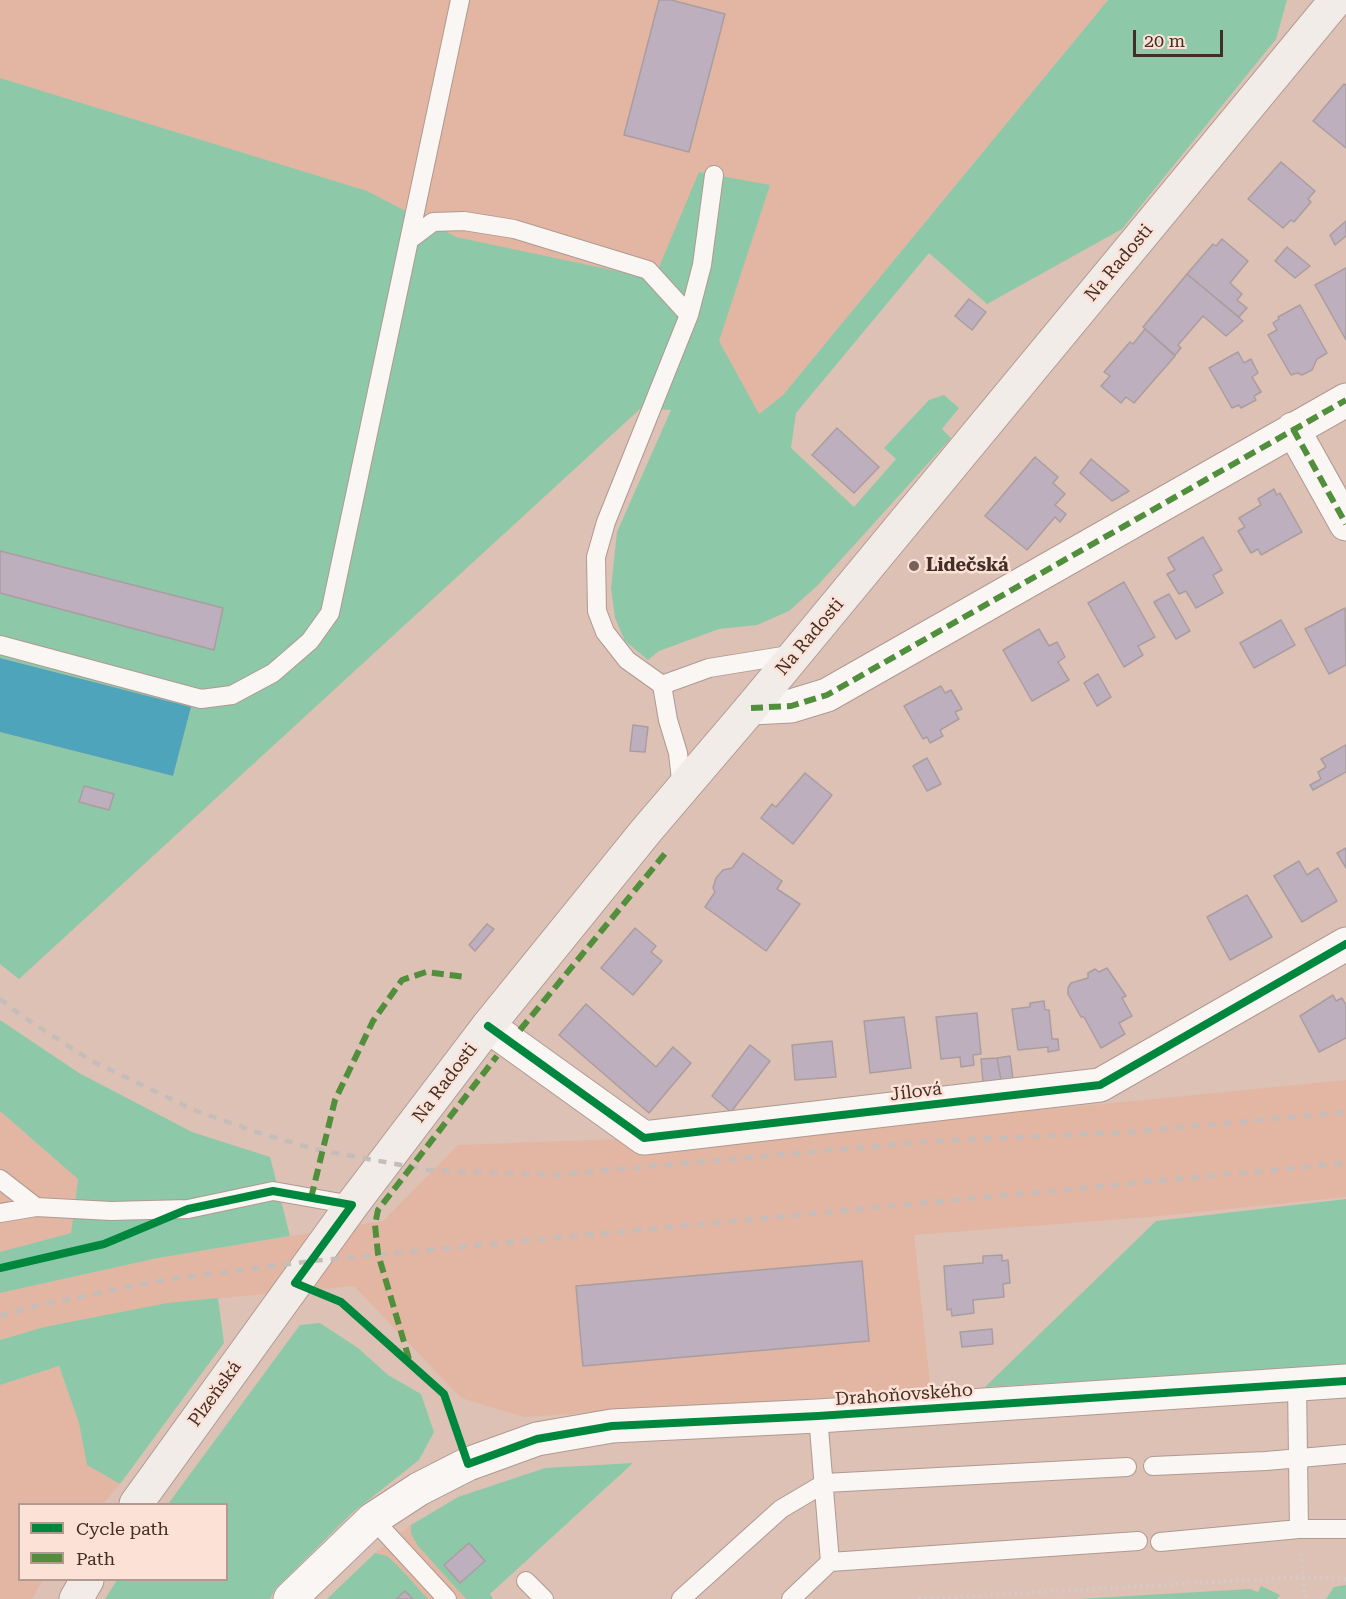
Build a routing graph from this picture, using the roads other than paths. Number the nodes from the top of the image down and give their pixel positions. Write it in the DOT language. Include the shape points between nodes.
graph roads {
  1 [pos="460,0"];
  2 [pos="1336,0"];
  3 [pos="714,175"];
  4 [pos="409,240"];
  5 [pos="689,315"];
  6 [pos="1346,400"];
  7 [pos="1293,429"];
  8 [pos="1346,524"];
  9 [pos="0,645"];
  10 [pos="796,654"];
  11 [pos="662,685"];
  12 [pos="752,708"];
  13 [pos="682,789"];
  14 [pos="1346,944"];
  15 [pos="488,1026"];
  16 [pos="0,1179"];
  17 [pos="352,1205"];
  18 [pos="36,1207"];
  19 [pos="0,1213"];
  20 [pos="295,1284"];
  21 [pos="1346,1381"];
  22 [pos="1297,1384"];
  23 [pos="818,1416"];
  24 [pos="1346,1454"];
  25 [pos="1300,1457"];
  26 [pos="1152,1466"];
  27 [pos="1127,1467"];
  28 [pos="825,1483"];
  29 [pos="137,1503"];
  30 [pos="373,1519"];
  31 [pos="1299,1529"];
  32 [pos="1346,1529"];
  33 [pos="1138,1541"];
  34 [pos="1160,1542"];
  35 [pos="830,1562"];
  36 [pos="86,1581"];
  37 [pos="526,1581"];
  38 [pos="76,1599"];
  39 [pos="290,1599"];
  40 [pos="447,1599"];
  41 [pos="544,1599"];
  42 [pos="681,1599"];
  43 [pos="791,1599"];
  1 -- 4 [label="lane"];
  2 -- 10 [label="main road, Na Radosti"];
  3 -- 5 [label="lane" via="702,265"];
  4 -- 5 [label="lane" via="433,222 464,221 514,229 648,270"];
  4 -- 9 [label="lane" via="330,613 310,641 273,673 232,695 201,699"];
  5 -- 11 [label="lane" via="606,522 596,557 597,611 605,632 627,660"];
  6 -- 7 [label="street"];
  7 -- 8 [label="street"];
  7 -- 12 [label="street" via="827,695 791,706"];
  10 -- 11 [label="lane" via="709,668"];
  10 -- 12 [label="main road, Na Radosti"];
  11 -- 13 [label="lane"];
  12 -- 13 [label="main road, Na Radosti"];
  13 -- 15 [label="main road, Na Radosti"];
  14 -- 15 [label="street, Jílová" via="1100,1085 644,1138"];
  15 -- 17 [label="main road, Na Radosti"];
  16 -- 18 [label="lane"];
  17 -- 18 [label="lane" via="273,1191 188,1209 111,1211"];
  17 -- 20 [label="main road, Na Radosti"];
  18 -- 19 [label="lane"];
  20 -- 29 [label="main road, Plzeňská"];
  21 -- 22 [label="street, Drahoňovského"];
  22 -- 23 [label="street, Drahoňovského"];
  22 -- 25 [label="lane"];
  23 -- 28 [label="lane"];
  23 -- 30 [label="street, Drahoňovského" via="612,1426 537,1439 468,1464 418,1489"];
  24 -- 25 [label="lane"];
  25 -- 26 [label="lane"];
  25 -- 31 [label="lane"];
  27 -- 28 [label="lane"];
  28 -- 35 [label="lane"];
  28 -- 42 [label="lane" via="781,1509"];
  30 -- 39 [label="street, Drahoňovského"];
  30 -- 40 [label="lane"];
  31 -- 32 [label="lane"];
  31 -- 34 [label="lane"];
  33 -- 35 [label="lane"];
  35 -- 43 [label="lane"];
  36 -- 38 [label="main road"];
  37 -- 41 [label="lane"];
}
